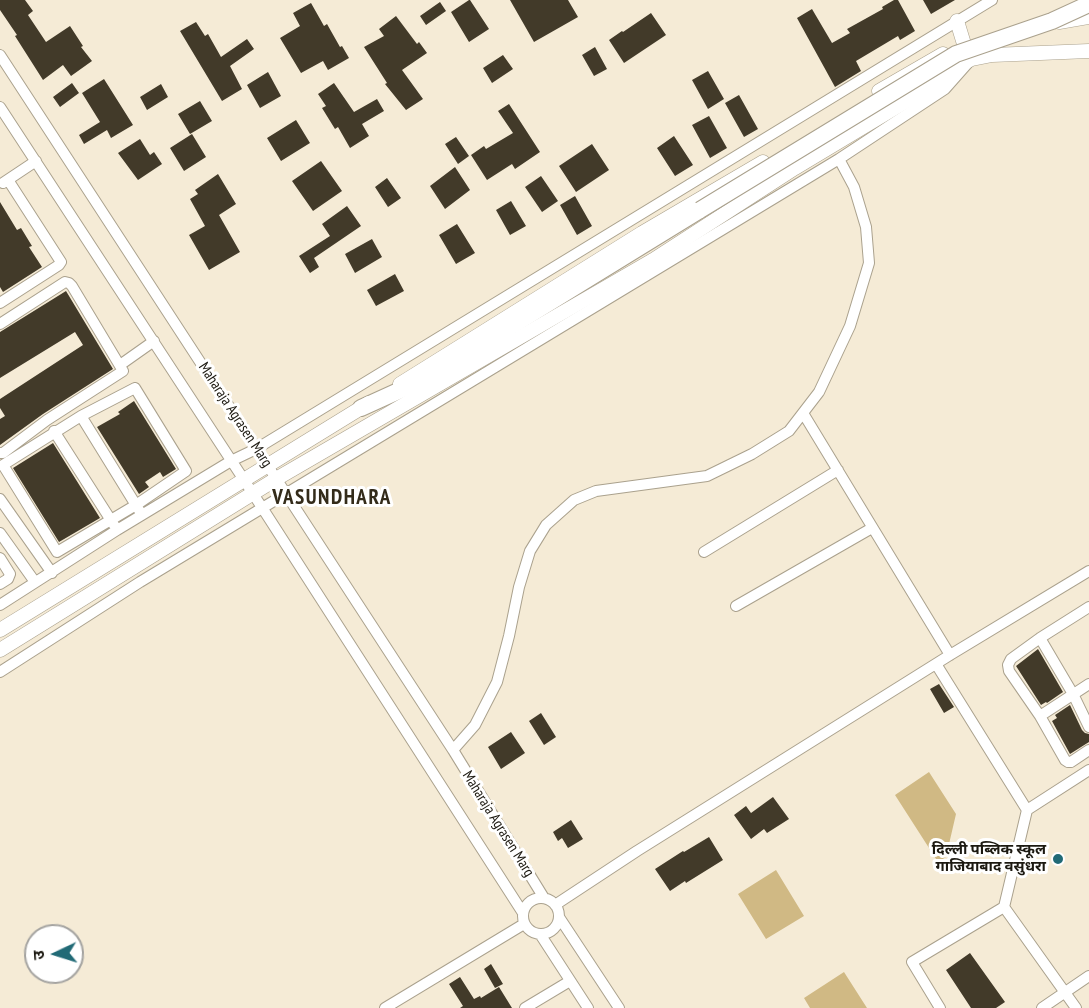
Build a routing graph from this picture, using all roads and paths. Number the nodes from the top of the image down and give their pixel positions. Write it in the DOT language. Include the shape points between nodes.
graph roads {
  1 [pos="992,0"];
  2 [pos="1089,4"];
  3 [pos="1089,17"];
  4 [pos="957,21"];
  5 [pos="984,37"];
  6 [pos="964,44"];
  7 [pos="1089,51"];
  8 [pos="0,55"];
  9 [pos="992,55"];
  10 [pos="972,59"];
  11 [pos="0,107"];
  12 [pos="839,159"];
  13 [pos="36,161"];
  14 [pos="3,183"];
  15 [pos="0,303"];
  16 [pos="0,324"];
  17 [pos="154,341"];
  18 [pos="120,365"];
  19 [pos="361,408"];
  20 [pos="803,413"];
  21 [pos="81,416"];
  22 [pos="54,431"];
  23 [pos="256,449"];
  24 [pos="0,453"];
  25 [pos="231,460"];
  26 [pos="268,466"];
  27 [pos="837,470"];
  28 [pos="244,480"];
  29 [pos="276,480"];
  30 [pos="253,494"];
  31 [pos="286,494"];
  32 [pos="0,499"];
  33 [pos="263,509"];
  34 [pos="139,510"];
  35 [pos="111,520"];
  36 [pos="872,528"];
  37 [pos="117,530"];
  38 [pos="0,533"];
  39 [pos="704,552"];
  40 [pos="0,558"];
  41 [pos="1089,571"];
  42 [pos="52,573"];
  43 [pos="35,582"];
  44 [pos="0,584"];
  45 [pos="0,604"];
  46 [pos="736,606"];
  47 [pos="1089,607"];
  48 [pos="0,630"];
  49 [pos="1040,638"];
  50 [pos="0,650"];
  51 [pos="950,656"];
  52 [pos="936,664"];
  53 [pos="0,672"];
  54 [pos="1089,684"];
  55 [pos="1073,694"];
  56 [pos="1040,716"];
  57 [pos="1089,727"];
  58 [pos="453,750"];
  59 [pos="1089,750"];
  60 [pos="1089,770"];
  61 [pos="1027,810"];
  62 [pos="544,898"];
  63 [pos="555,905"];
  64 [pos="1004,907"];
  65 [pos="559,917"];
  66 [pos="523,919"];
  67 [pos="540,934"];
  68 [pos="1089,976"];
  69 [pos="570,981"];
  70 [pos="1065,992"];
  71 [pos="385,1008"];
  72 [pos="525,1008"];
  73 [pos="588,1008"];
  74 [pos="619,1008"];
  75 [pos="940,1008"];
  76 [pos="1042,1008"];
  77 [pos="1076,1008"];
  1 -- 4 [label="street"];
  2 -- 19 [label="highway, bridge" via="956,54 428,378"];
  3 -- 5 [label="main road"];
  4 -- 6 [label="main road"];
  4 -- 23 [label="street"];
  5 -- 6 [label="main road"];
  5 -- 9 [label="main road"];
  6 -- 19 [label="main road" via="925,63"];
  7 -- 9 [label="main road"];
  8 -- 23 [label="street, Maharaja Agrasen Marg"];
  9 -- 10 [label="main road"];
  10 -- 12 [label="street" via="945,89"];
  10 -- 29 [label="main road" via="653,260"];
  11 -- 13 [label="street, Maharaja Agrasen Marg"];
  12 -- 20 [label="street" via="854,186 866,227 869,263 850,326 819,392"];
  12 -- 31 [label="street"];
  13 -- 14 [label="street"];
  13 -- 17 [label="street, Maharaja Agrasen Marg"];
  14 -- 15 [label="street" via="10,183 31,225 61,262"];
  16 -- 18 [label="street" via="69,283"];
  17 -- 18 [label="street"];
  17 -- 25 [label="street, Maharaja Agrasen Marg"];
  18 -- 24 [label="street" via="122,373"];
  19 -- 26 [label="main road"];
  20 -- 27 [label="street"];
  20 -- 58 [label="street" via="789,430 707,476 596,491 574,500 546,525 530,551 497,682 475,725"];
  21 -- 22 [label="street"];
  21 -- 34 [label="street"];
  21 -- 34 [label="street" via="135,388 186,471"];
  22 -- 35 [label="street"];
  22 -- 35 [label="street" via="3,465 57,552"];
  23 -- 25 [label="street"];
  23 -- 26 [label="street, Maharaja Agrasen Marg"];
  25 -- 28 [label="street, Maharaja Agrasen Marg"];
  25 -- 34 [label="street"];
  26 -- 28 [label="main road"];
  26 -- 29 [label="street, Maharaja Agrasen Marg"];
  27 -- 36 [label="street"];
  27 -- 39 [label="street"];
  28 -- 30 [label="street, Maharaja Agrasen Marg"];
  28 -- 48 [label="main road"];
  29 -- 30 [label="main road"];
  29 -- 31 [label="street, Maharaja Agrasen Marg"];
  30 -- 33 [label="street, Maharaja Agrasen Marg"];
  30 -- 50 [label="main road"];
  31 -- 33 [label="street"];
  31 -- 58 [label="street, Maharaja Agrasen Marg"];
  32 -- 42 [label="street"];
  33 -- 53 [label="street"];
  33 -- 66 [label="street, Maharaja Agrasen Marg"];
  34 -- 35 [label="street"];
  34 -- 37 [label="street"];
  35 -- 37 [label="street"];
  36 -- 46 [label="street"];
  36 -- 51 [label="street"];
  37 -- 42 [label="street"];
  38 -- 43 [label="street"];
  40 -- 44 [label="street" via="10,574"];
  41 -- 51 [label="street"];
  42 -- 43 [label="street"];
  43 -- 45 [label="street"];
  47 -- 49 [label="street"];
  49 -- 55 [label="street"];
  49 -- 56 [label="street" via="1008,664"];
  51 -- 52 [label="street"];
  52 -- 61 [label="street"];
  52 -- 63 [label="street"];
  54 -- 55 [label="street"];
  55 -- 56 [label="street"];
  55 -- 57 [label="street"];
  56 -- 59 [label="street" via="1068,762"];
  58 -- 62 [label="street, Maharaja Agrasen Marg"];
  60 -- 61 [label="street"];
  61 -- 64 [label="street"];
  62 -- 63 [label="street"];
  62 -- 66 [label="street" via="528,903"];
  63 -- 65 [label="street"];
  64 -- 70 [label="street"];
  64 -- 75 [label="street" via="912,962"];
  65 -- 67 [label="street" via="555,928"];
  65 -- 74 [label="street"];
  66 -- 67 [label="street" via="532,932"];
  66 -- 71 [label="street"];
  67 -- 69 [label="street"];
  68 -- 70 [label="street"];
  69 -- 72 [label="street"];
  69 -- 73 [label="street"];
  70 -- 76 [label="street"];
  70 -- 77 [label="street"];
}
